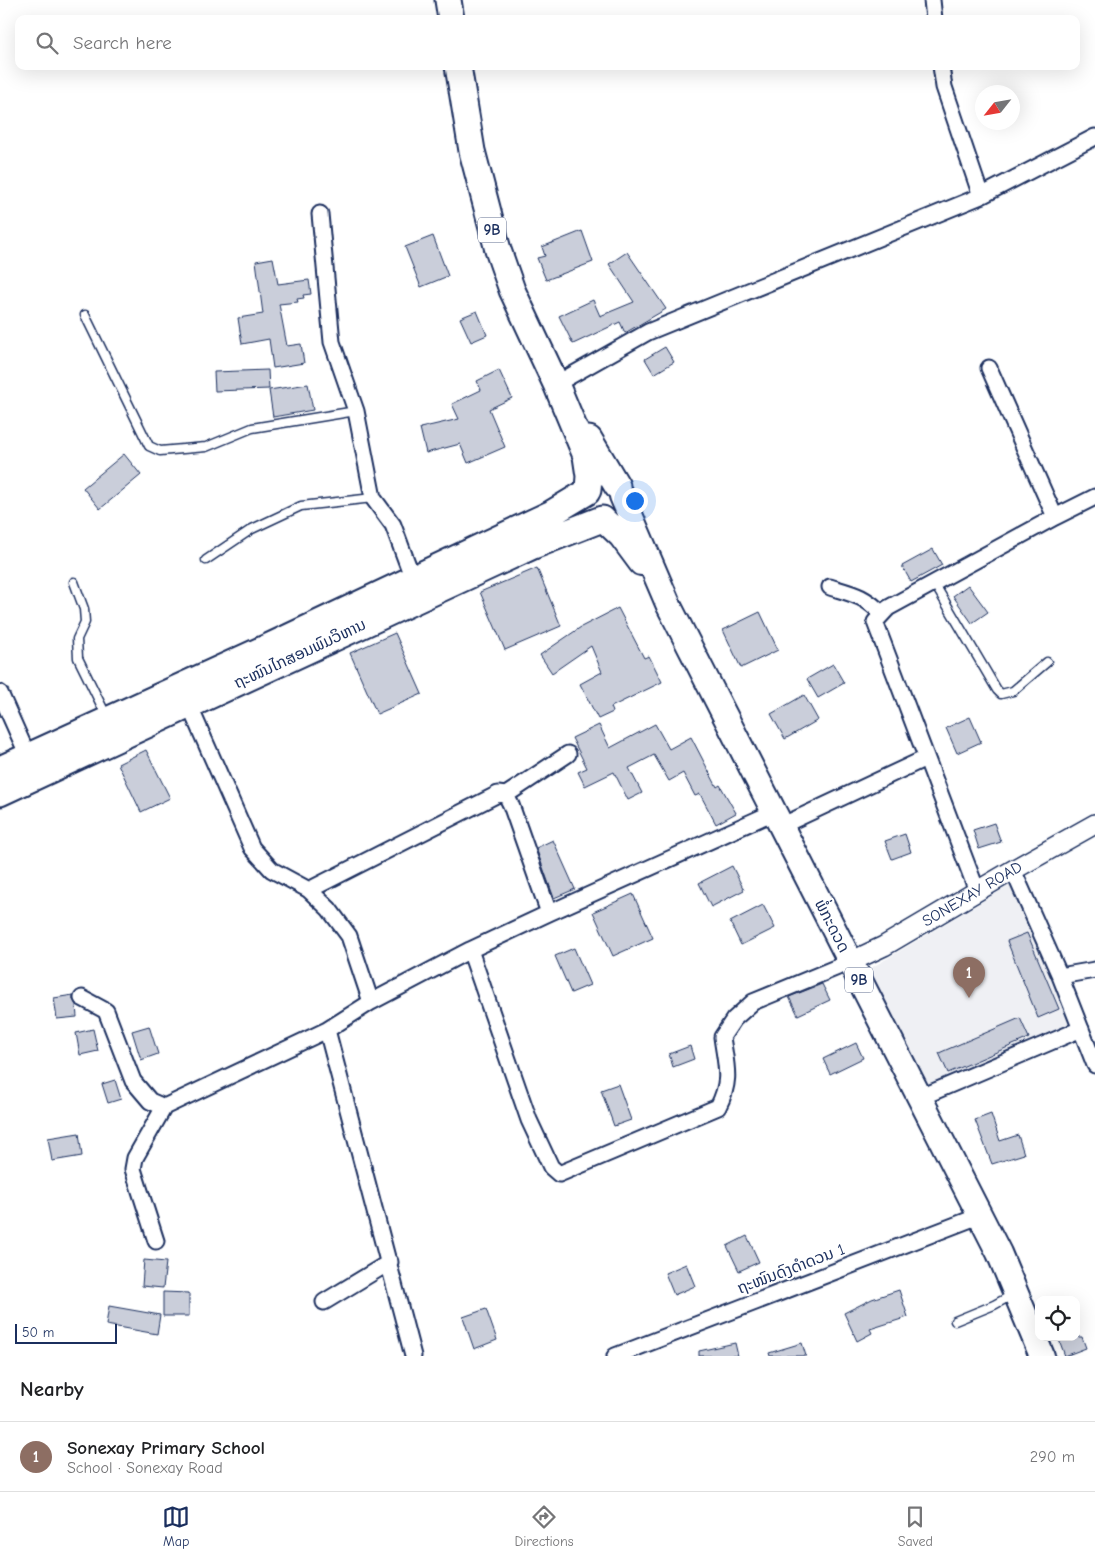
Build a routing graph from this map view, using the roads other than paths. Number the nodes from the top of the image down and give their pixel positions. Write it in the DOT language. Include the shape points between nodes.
graph roads {
  1 [pos="448,0"];
  2 [pos="932,0"];
  3 [pos="450,15"];
  4 [pos="934,15"];
  5 [pos="459,70"];
  6 [pos="942,70"];
  7 [pos="1095,137"];
  8 [pos="981,196"];
  9 [pos="320,214"];
  10 [pos="85,316"];
  11 [pos="989,368"];
  12 [pos="556,384"];
  13 [pos="356,411"];
  14 [pos="587,491"];
  15 [pos="620,491"];
  16 [pos="1095,497"];
  17 [pos="373,498"];
  18 [pos="1055,517"];
  19 [pos="602,519"];
  20 [pos="206,560"];
  21 [pos="413,579"];
  22 [pos="74,582"];
  23 [pos="934,583"];
  24 [pos="830,588"];
  25 [pos="669,606"];
  26 [pos="882,614"];
  27 [pos="276,654"];
  28 [pos="1047,662"];
  29 [pos="0,693"];
  30 [pos="189,705"];
  31 [pos="108,719"];
  32 [pos="568,754"];
  33 [pos="28,756"];
  34 [pos="926,758"];
  35 [pos="0,769"];
  36 [pos="0,793"];
  37 [pos="506,795"];
  38 [pos="777,819"];
  39 [pos="1095,824"];
  40 [pos="1013,870"];
  41 [pos="308,890"];
  42 [pos="977,891"];
  43 [pos="549,913"];
  44 [pos="470,950"];
  45 [pos="850,962"];
  46 [pos="1095,970"];
  47 [pos="1060,976"];
  48 [pos="82,998"];
  49 [pos="371,1002"];
  50 [pos="1081,1029"];
  51 [pos="327,1030"];
  52 [pos="1095,1065"];
  53 [pos="919,1098"];
  54 [pos="164,1107"];
  55 [pos="979,1216"];
  56 [pos="156,1241"];
  57 [pos="390,1262"];
  58 [pos="1016,1292"];
  59 [pos="324,1302"];
  60 [pos="955,1321"];
  61 [pos="413,1356"];
  62 [pos="615,1356"];
  63 [pos="1042,1356"];
  1 -- 3 [label="highway"];
  2 -- 4 [label="street"];
  5 -- 12 [label="highway, 9B" via="472,151 498,250 512,290"];
  6 -- 8 [label="street" via="944,87"];
  7 -- 8 [label="street"];
  8 -- 12 [label="street" via="648,332"];
  9 -- 13 [label="street" via="332,342"];
  10 -- 13 [label="lane" via="150,446 160,451 206,447 252,428"];
  11 -- 18 [label="street"];
  12 -- 14 [label="highway, 9B" via="586,456"];
  12 -- 15 [label="highway, 9B"];
  13 -- 17 [label="street"];
  14 -- 15 [label="highway" via="602,481"];
  14 -- 19 [label="highway" via="585,504 596,518"];
  14 -- 21 [label="highway, ຖະໜົນໄກສອນພົມວິຫານ" via="552,513"];
  15 -- 19 [label="highway" via="622,508 609,519"];
  15 -- 25 [label="main road, 9B"];
  16 -- 18 [label="street"];
  17 -- 20 [label="lane" via="302,506 252,529"];
  17 -- 21 [label="street" via="393,525"];
  18 -- 23 [label="street"];
  19 -- 25 [label="main road, 9B" via="621,536"];
  19 -- 27 [label="highway, ຖະໜົນໄກສອນພົມວິຫານ"];
  21 -- 27 [label="highway, ຖະໜົນໄກສອນພົມວິຫານ"];
  22 -- 31 [label="lane" via="85,622 77,639 78,658"];
  23 -- 26 [label="street"];
  23 -- 28 [label="lane" via="1001,694 1013,691"];
  24 -- 26 [label="street" via="859,596"];
  25 -- 38 [label="main road, ພໍ່ກະດວດ / 9B"];
  26 -- 34 [label="street" via="875,622 876,628"];
  27 -- 30 [label="highway, ຖະໜົນໄກສອນພົມວິຫານ"];
  27 -- 31 [label="highway, ຖະໜົນໄກສອນພົມວິຫານ"];
  29 -- 33 [label="street"];
  30 -- 36 [label="highway, ຖະໜົນໄກສອນພົມວິຫານ"];
  30 -- 41 [label="street" via="252,848 272,870"];
  31 -- 33 [label="highway, ຖະໜົນໄກສອນພົມວິຫານ"];
  32 -- 37 [label="street"];
  33 -- 35 [label="highway, ຖະໜົນໄກສອນພົມວິຫານ"];
  34 -- 38 [label="street"];
  34 -- 42 [label="street"];
  37 -- 41 [label="street" via="498,794"];
  37 -- 43 [label="street"];
  38 -- 43 [label="street"];
  38 -- 45 [label="main road, ພໍ່ກະດວດ / 9B"];
  39 -- 40 [label="street, SONEXAY ROAD"];
  40 -- 42 [label="street, SONEXAY ROAD"];
  40 -- 47 [label="street"];
  41 -- 49 [label="street" via="329,909 349,936"];
  42 -- 45 [label="street, SONEXAY ROAD" via="884,946"];
  43 -- 44 [label="street"];
  44 -- 45 [label="street" via="529,1120 551,1167 558,1174 718,1107 728,1078 722,1037 734,1019 753,1002"];
  44 -- 49 [label="street"];
  45 -- 53 [label="main road, ພໍ່ກະດວດ / 9B"];
  46 -- 47 [label="street"];
  47 -- 50 [label="street"];
  48 -- 54 [label="street" via="106,1011 133,1081 150,1101"];
  49 -- 51 [label="street"];
  50 -- 52 [label="street"];
  50 -- 53 [label="street"];
  51 -- 54 [label="street"];
  51 -- 57 [label="street"];
  53 -- 55 [label="main road, ພໍ່ກະດວດ / 9B"];
  54 -- 56 [label="street" via="135,1158 133,1169"];
  55 -- 58 [label="main road, ພໍ່ກະດວດ / 9B"];
  55 -- 62 [label="street, ຖະໜົນດົງດຳດວນ 1"];
  57 -- 59 [label="street"];
  57 -- 61 [label="street"];
  58 -- 60 [label="lane"];
  58 -- 63 [label="main road, ພໍ່ກະດວດ / 9B"];
}
